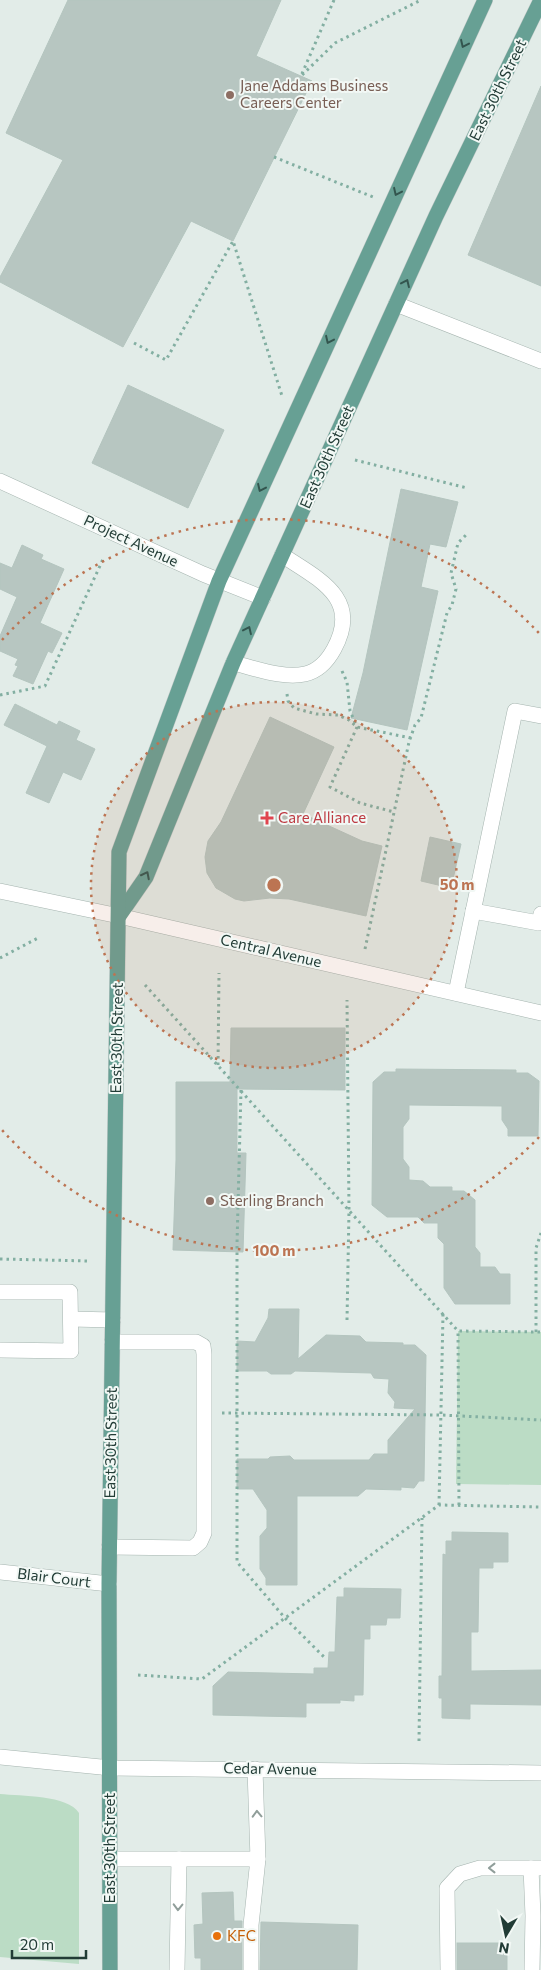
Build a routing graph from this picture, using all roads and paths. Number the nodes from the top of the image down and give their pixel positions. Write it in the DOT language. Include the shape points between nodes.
graph roads {
  1 [pos="334,0"];
  2 [pos="420,0"];
  3 [pos="485,0"];
  4 [pos="541,0"];
  5 [pos="274,157"];
  6 [pos="374,197"];
  7 [pos="396,304"];
  8 [pos="134,343"];
  9 [pos="541,361"];
  10 [pos="283,399"];
  11 [pos="355,460"];
  12 [pos="0,480"];
  13 [pos="467,488"];
  14 [pos="468,533"];
  15 [pos="282,555"];
  16 [pos="104,557"];
  17 [pos="219,582"];
  18 [pos="263,598"];
  19 [pos="233,664"];
  20 [pos="340,666"];
  21 [pos="286,686"];
  22 [pos="0,695"];
  23 [pos="541,716"];
  24 [pos="357,727"];
  25 [pos="411,738"];
  26 [pos="394,812"];
  27 [pos="0,890"];
  28 [pos="473,911"];
  29 [pos="541,914"];
  30 [pos="119,916"];
  31 [pos="38,938"];
  32 [pos="365,949"];
  33 [pos="0,958"];
  34 [pos="220,973"];
  35 [pos="146,985"];
  36 [pos="456,993"];
  37 [pos="347,1000"];
  38 [pos="541,1013"];
  39 [pos="218,1065"];
  40 [pos="240,1090"];
  41 [pos="349,1210"];
  42 [pos="541,1233"];
  43 [pos="0,1259"];
  44 [pos="90,1261"];
  45 [pos="0,1292"];
  46 [pos="443,1314"];
  47 [pos="71,1319"];
  48 [pos="113,1320"];
  49 [pos="346,1320"];
  50 [pos="458,1330"];
  51 [pos="539,1332"];
  52 [pos="112,1342"];
  53 [pos="0,1350"];
  54 [pos="204,1413"];
  55 [pos="236,1413"];
  56 [pos="441,1415"];
  57 [pos="458,1415"];
  58 [pos="541,1420"];
  59 [pos="440,1505"];
  60 [pos="459,1505"];
  61 [pos="541,1507"];
  62 [pos="422,1518"];
  63 [pos="109,1547"];
  64 [pos="0,1572"];
  65 [pos="109,1584"];
  66 [pos="286,1618"];
  67 [pos="324,1657"];
  68 [pos="138,1675"];
  69 [pos="419,1740"];
  70 [pos="0,1757"];
  71 [pos="110,1768"];
  72 [pos="255,1769"];
  73 [pos="541,1772"];
  74 [pos="258,1858"];
  75 [pos="179,1859"];
  76 [pos="110,1860"];
  77 [pos="536,1868"];
  78 [pos="110,1970"];
  79 [pos="177,1970"];
  80 [pos="251,1970"];
  81 [pos="448,1970"];
  82 [pos="532,1970"];
  1 -- 2 [label="path" via="301,76 335,43"];
  3 -- 17 [label="main road, East 30th Street, one-way"];
  7 -- 4 [label="main road, East 30th Street, one-way"];
  5 -- 6 [label="path"];
  7 -- 9 [label="street"];
  7 -- 15 [label="main road, East 30th Street"];
  8 -- 10 [label="path" via="166,360 233,241"];
  11 -- 13 [label="path"];
  12 -- 17 [label="street, Project Avenue"];
  14 -- 25 [label="path" via="458,543 451,573 456,589 447,613 422,718"];
  15 -- 18 [label="main road, East 30th Street"];
  15 -- 19 [label="street" via="326,584 340,602 343,620 338,641 329,657 305,674 281,674"];
  16 -- 22 [label="path" via="45,686"];
  17 -- 18 [label="street, Project Avenue"];
  17 -- 30 [label="main road, East 30th Street" via="119,852"];
  19 -- 18 [label="main road, East 30th Street, one-way"];
  30 -- 19 [label="main road, East 30th Street, one-way" via="146,877"];
  20 -- 24 [label="path"];
  21 -- 24 [label="path" via="288,701 294,708 338,715"];
  23 -- 28 [label="street" via="515,711"];
  24 -- 25 [label="path"];
  24 -- 26 [label="path" via="330,787 360,803"];
  25 -- 26 [label="path"];
  26 -- 32 [label="path"];
  27 -- 30 [label="street, Central Avenue"];
  28 -- 29 [label="street" via="539,923"];
  28 -- 36 [label="street"];
  30 -- 36 [label="street, Central Avenue"];
  30 -- 48 [label="main road, East 30th Street"];
  31 -- 33 [label="path"];
  34 -- 39 [label="path"];
  35 -- 39 [label="path"];
  36 -- 38 [label="street, Central Avenue"];
  37 -- 41 [label="path"];
  39 -- 40 [label="path"];
  40 -- 41 [label="path"];
  40 -- 55 [label="path"];
  41 -- 46 [label="path"];
  41 -- 49 [label="path"];
  42 -- 51 [label="path" via="536,1248"];
  43 -- 44 [label="path"];
  45 -- 47 [label="street" via="70,1292"];
  46 -- 50 [label="path"];
  46 -- 56 [label="path"];
  47 -- 48 [label="street"];
  47 -- 53 [label="street" via="71,1351"];
  48 -- 52 [label="main road, East 30th Street"];
  50 -- 51 [label="path"];
  50 -- 57 [label="path"];
  52 -- 54 [label="street" via="196,1342 203,1346"];
  52 -- 63 [label="main road, East 30th Street"];
  54 -- 55 [label="path"];
  54 -- 63 [label="street" via="204,1533 200,1542 193,1548"];
  55 -- 56 [label="path"];
  55 -- 66 [label="path" via="236,1562"];
  56 -- 57 [label="path"];
  56 -- 59 [label="path"];
  57 -- 58 [label="path"];
  57 -- 60 [label="path"];
  59 -- 60 [label="path"];
  59 -- 62 [label="path"];
  60 -- 61 [label="path"];
  62 -- 66 [label="path"];
  62 -- 69 [label="path"];
  63 -- 65 [label="main road, East 30th Street"];
  64 -- 65 [label="street, Blair Court"];
  65 -- 71 [label="main road, East 30th Street"];
  66 -- 67 [label="path"];
  66 -- 68 [label="path" via="202,1679"];
  70 -- 71 [label="street, Cedar Avenue"];
  71 -- 72 [label="street, Cedar Avenue"];
  71 -- 76 [label="main road, East 30th Street"];
  72 -- 73 [label="street, Cedar Avenue"];
  74 -- 72 [label="street, one-way"];
  74 -- 75 [label="street"];
  74 -- 80 [label="street" via="251,1925"];
  75 -- 76 [label="street"];
  75 -- 79 [label="street, one-way"];
  76 -- 78 [label="main road, East 30th Street"];
  77 -- 81 [label="street, one-way" via="480,1868 460,1874 447,1888"];
  77 -- 82 [label="street"];
}
